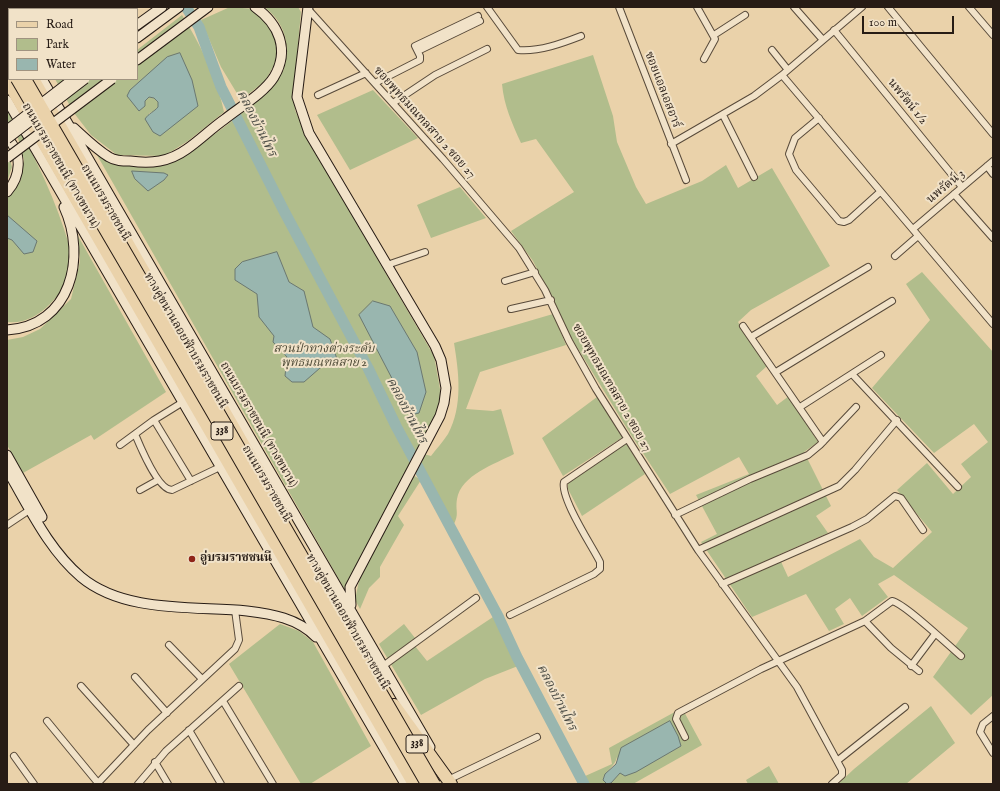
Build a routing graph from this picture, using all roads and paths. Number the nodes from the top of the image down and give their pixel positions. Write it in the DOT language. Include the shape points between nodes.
graph roads {
  1 [pos="162,7"];
  2 [pos="179,7"];
  3 [pos="218,7"];
  4 [pos="255,7"];
  5 [pos="487,7"];
  6 [pos="619,7"];
  7 [pos="697,7"];
  8 [pos="794,7"];
  9 [pos="862,7"];
  10 [pos="888,7"];
  11 [pos="969,7"];
  12 [pos="307,8"];
  13 [pos="204,10"];
  14 [pos="854,10"];
  15 [pos="745,15"];
  16 [pos="479,19"];
  17 [pos="138,24"];
  18 [pos="834,30"];
  19 [pos="714,35"];
  20 [pos="993,35"];
  21 [pos="581,36"];
  22 [pos="138,37"];
  23 [pos="823,40"];
  24 [pos="487,49"];
  25 [pos="772,50"];
  26 [pos="138,59"];
  27 [pos="704,59"];
  28 [pos="788,70"];
  29 [pos="366,73"];
  30 [pos="782,75"];
  31 [pos="7,80"];
  32 [pos="17,80"];
  33 [pos="27,80"];
  34 [pos="35,80"];
  35 [pos="43,80"];
  36 [pos="71,80"];
  37 [pos="84,80"];
  38 [pos="111,80"];
  39 [pos="374,83"];
  40 [pos="318,96"];
  41 [pos="7,100"];
  42 [pos="393,103"];
  43 [pos="723,115"];
  44 [pos="65,118"];
  45 [pos="819,118"];
  46 [pos="7,130"];
  47 [pos="993,134"];
  48 [pos="7,139"];
  49 [pos="672,144"];
  50 [pos="7,158"];
  51 [pos="993,161"];
  52 [pos="987,166"];
  53 [pos="47,169"];
  54 [pos="993,174"];
  55 [pos="754,177"];
  56 [pos="686,180"];
  57 [pos="962,187"];
  58 [pos="7,192"];
  59 [pos="880,192"];
  60 [pos="954,194"];
  61 [pos="913,230"];
  62 [pos="918,236"];
  63 [pos="993,238"];
  64 [pos="425,252"];
  65 [pos="895,256"];
  66 [pos="387,265"];
  67 [pos="868,267"];
  68 [pos="534,272"];
  69 [pos="505,281"];
  70 [pos="551,300"];
  71 [pos="892,301"];
  72 [pos="511,309"];
  73 [pos="993,324"];
  74 [pos="743,326"];
  75 [pos="7,330"];
  76 [pos="751,337"];
  77 [pos="881,355"];
  78 [pos="776,372"];
  79 [pos="852,374"];
  80 [pos="183,402"];
  81 [pos="800,407"];
  82 [pos="856,407"];
  83 [pos="154,420"];
  84 [pos="897,420"];
  85 [pos="135,434"];
  86 [pos="627,439"];
  87 [pos="823,442"];
  88 [pos="120,445"];
  89 [pos="7,455"];
  90 [pos="220,467"];
  91 [pos="7,470"];
  92 [pos="158,480"];
  93 [pos="191,481"];
  94 [pos="958,487"];
  95 [pos="140,490"];
  96 [pos="31,509"];
  97 [pos="675,515"];
  98 [pos="7,525"];
  99 [pos="923,530"];
  100 [pos="54,548"];
  101 [pos="698,550"];
  102 [pos="722,584"];
  103 [pos="476,598"];
  104 [pos="235,610"];
  105 [pos="352,612"];
  106 [pos="510,615"];
  107 [pos="865,621"];
  108 [pos="936,634"];
  109 [pos="324,644"];
  110 [pos="169,645"];
  111 [pos="960,656"];
  112 [pos="778,660"];
  113 [pos="383,666"];
  114 [pos="911,666"];
  115 [pos="919,671"];
  116 [pos="135,677"];
  117 [pos="202,679"];
  118 [pos="81,686"];
  119 [pos="239,686"];
  120 [pos="223,701"];
  121 [pos="905,707"];
  122 [pos="167,712"];
  123 [pos="993,716"];
  124 [pos="47,721"];
  125 [pos="378,722"];
  126 [pos="189,730"];
  127 [pos="537,737"];
  128 [pos="685,737"];
  129 [pos="134,745"];
  130 [pos="993,753"];
  131 [pos="14,756"];
  132 [pos="836,761"];
  133 [pos="155,762"];
  134 [pos="97,783"];
  135 [pos="448,783"];
  136 [pos="34,784"];
  137 [pos="138,784"];
  138 [pos="168,784"];
  139 [pos="221,784"];
  140 [pos="271,784"];
  141 [pos="405,784"];
  142 [pos="410,784"];
  143 [pos="414,784"];
  144 [pos="426,784"];
  145 [pos="434,784"];
  146 [pos="832,784"];
  1 -- 17 [label="main road"];
  2 -- 22 [label="main road"];
  3 -- 13 [label="main road"];
  4 -- 44 [label="main road" via="271,21 281,40 282,56 273,78 249,101 177,155 154,163 110,158 92,145"];
  5 -- 21 [label="street" via="518,50 526,51 564,43"];
  6 -- 49 [label="street, ซอยแอลเอสอาร์"];
  7 -- 19 [label="street"];
  8 -- 23 [label="street"];
  9 -- 14 [label="street"];
  10 -- 47 [label="street"];
  11 -- 20 [label="street"];
  12 -- 29 [label="street, ซอยพุทธมณฑลสาย 2 ซอย 27"];
  12 -- 66 [label="main road" via="298,78 297,97 300,109 309,133"];
  13 -- 26 [label="main road"];
  14 -- 18 [label="street"];
  15 -- 19 [label="street"];
  16 -- 39 [label="street" via="415,46 420,60 416,64"];
  18 -- 23 [label="street"];
  18 -- 57 [label="street, นพรัตน์ 1/2"];
  19 -- 27 [label="street" via="714,42"];
  23 -- 28 [label="street"];
  24 -- 42 [label="street" via="435,75"];
  25 -- 28 [label="street"];
  28 -- 30 [label="street"];
  29 -- 39 [label="street, ซอยพุทธมณฑลสาย 2 ซอย 27"];
  29 -- 40 [label="street"];
  30 -- 43 [label="street"];
  30 -- 45 [label="street"];
  31 -- 125 [label="highway, ถนนบรมราชชนนี / 338"];
  32 -- 144 [label="main road, ทางคู่ขนานลอยฟ้าบรมราชชนนี / 338, bridge"];
  33 -- 145 [label="main road, ทางคู่ขนานลอยฟ้าบรมราชชนนี / 338, bridge"];
  34 -- 135 [label="highway, ถนนบรมราชชนนี / 338" via="394,705"];
  35 -- 44 [label="main road, ถนนบรมราชชนนี (ทางขนาน) / 338"];
  36 -- 46 [label="main road, bridge"];
  37 -- 48 [label="main road, bridge"];
  38 -- 50 [label="main road, bridge"];
  39 -- 42 [label="street, ซอยพุทธมณฑลสาย 2 ซอย 27"];
  41 -- 53 [label="main road, ถนนบรมราชชนนี (ทางขนาน) / 338"];
  42 -- 68 [label="street, ซอยพุทธมณฑลสาย 2 ซอย 27" via="510,237"];
  43 -- 49 [label="street"];
  43 -- 55 [label="street"];
  44 -- 105 [label="main road, ถนนบรมราชชนนี (ทางขนาน) / 338"];
  45 -- 59 [label="street"];
  45 -- 59 [label="street" via="800,132 791,144 789,154 796,170 839,221 849,220"];
  48 -- 58 [label="main road" via="14,145 20,161 16,176"];
  49 -- 56 [label="street, ซอยแอลเอสอาร์"];
  51 -- 52 [label="street, นพรัตน์ 3"];
  52 -- 54 [label="street"];
  52 -- 57 [label="street, นพรัตน์ 3"];
  53 -- 75 [label="main road" via="73,233 70,283 58,304 38,321 25,327"];
  53 -- 80 [label="main road, ถนนบรมราชชนนี (ทางขนาน) / 338"];
  57 -- 60 [label="street, นพรัตน์ 3"];
  59 -- 61 [label="street"];
  60 -- 61 [label="street, นพรัตน์ 3"];
  60 -- 63 [label="street"];
  61 -- 62 [label="street"];
  62 -- 65 [label="street"];
  62 -- 73 [label="street"];
  64 -- 66 [label="street"];
  66 -- 105 [label="main road" via="435,346 441,360 446,388 444,404 434,430 350,587"];
  67 -- 76 [label="street"];
  68 -- 69 [label="street"];
  68 -- 70 [label="street, ซอยพุทธมณฑลสาย 2 ซอย 27"];
  70 -- 72 [label="street"];
  70 -- 86 [label="street, ซอยพุทธมณฑลสาย 2 ซอย 27" via="569,341"];
  71 -- 78 [label="street"];
  74 -- 76 [label="street"];
  76 -- 78 [label="street"];
  77 -- 79 [label="street"];
  78 -- 81 [label="street"];
  79 -- 81 [label="street"];
  79 -- 84 [label="street"];
  80 -- 83 [label="street"];
  80 -- 90 [label="main road, ถนนบรมราชชนนี (ทางขนาน) / 338"];
  81 -- 87 [label="street"];
  82 -- 87 [label="street"];
  83 -- 85 [label="street"];
  83 -- 93 [label="street"];
  84 -- 94 [label="street"];
  84 -- 101 [label="street" via="839,486"];
  85 -- 88 [label="street"];
  85 -- 92 [label="street"];
  86 -- 97 [label="street, ซอยพุทธมณฑลสาย 2 ซอย 27"];
  86 -- 106 [label="street" via="564,482 563,488 572,510 600,562 600,569"];
  87 -- 97 [label="street" via="808,455"];
  89 -- 100 [label="main road" via="45,521"];
  90 -- 93 [label="street"];
  90 -- 109 [label="main road, ถนนบรมราชชนนี (ทางขนาน) / 338"];
  91 -- 96 [label="main road"];
  92 -- 93 [label="street" via="169,490"];
  92 -- 95 [label="street"];
  96 -- 98 [label="street"];
  96 -- 100 [label="main road"];
  97 -- 101 [label="street, ซอยพุทธมณฑลสาย 2 ซอย 27"];
  99 -- 102 [label="street" via="901,498 895,496 867,519 852,527"];
  100 -- 104 [label="main road" via="82,577 103,592 120,599"];
  101 -- 102 [label="street, ซอยพุทธมณฑลสาย 2 ซอย 27"];
  102 -- 112 [label="street, ซอยพุทธมณฑลสาย 2 ซอย 27"];
  103 -- 113 [label="street"];
  104 -- 109 [label="main road" via="289,620 306,628"];
  104 -- 117 [label="street" via="239,640 236,649"];
  105 -- 113 [label="main road, ถนนบรมราชชนนี (ทางขนาน) / 338"];
  107 -- 108 [label="street" via="893,601"];
  107 -- 112 [label="street"];
  107 -- 114 [label="street"];
  108 -- 111 [label="street"];
  108 -- 114 [label="street"];
  109 -- 141 [label="main road, ถนนบรมราชชนนี (ทางขนาน) / 338"];
  110 -- 117 [label="street"];
  112 -- 128 [label="street" via="678,713 676,719"];
  112 -- 132 [label="street, ซอยพุทธมณฑลสาย 2 ซอย 27" via="797,687"];
  113 -- 135 [label="main road, ถนนบรมราชชนนี (ทางขนาน) / 338"];
  114 -- 115 [label="street"];
  116 -- 122 [label="street"];
  117 -- 122 [label="street"];
  118 -- 129 [label="street"];
  119 -- 120 [label="street"];
  120 -- 126 [label="street"];
  120 -- 140 [label="street"];
  121 -- 132 [label="street"];
  122 -- 129 [label="street"];
  123 -- 130 [label="street" via="983,724 980,732"];
  124 -- 134 [label="street"];
  125 -- 142 [label="highway" via="382,735"];
  125 -- 143 [label="highway, ถนนบรมราชชนนี / 338"];
  126 -- 133 [label="street"];
  126 -- 139 [label="street"];
  127 -- 135 [label="street"];
  129 -- 134 [label="street"];
  131 -- 136 [label="street"];
  132 -- 146 [label="street, ซอยพุทธมณฑลสาย 2 ซอย 27" via="842,774"];
  133 -- 137 [label="street"];
  133 -- 138 [label="street"];
}
